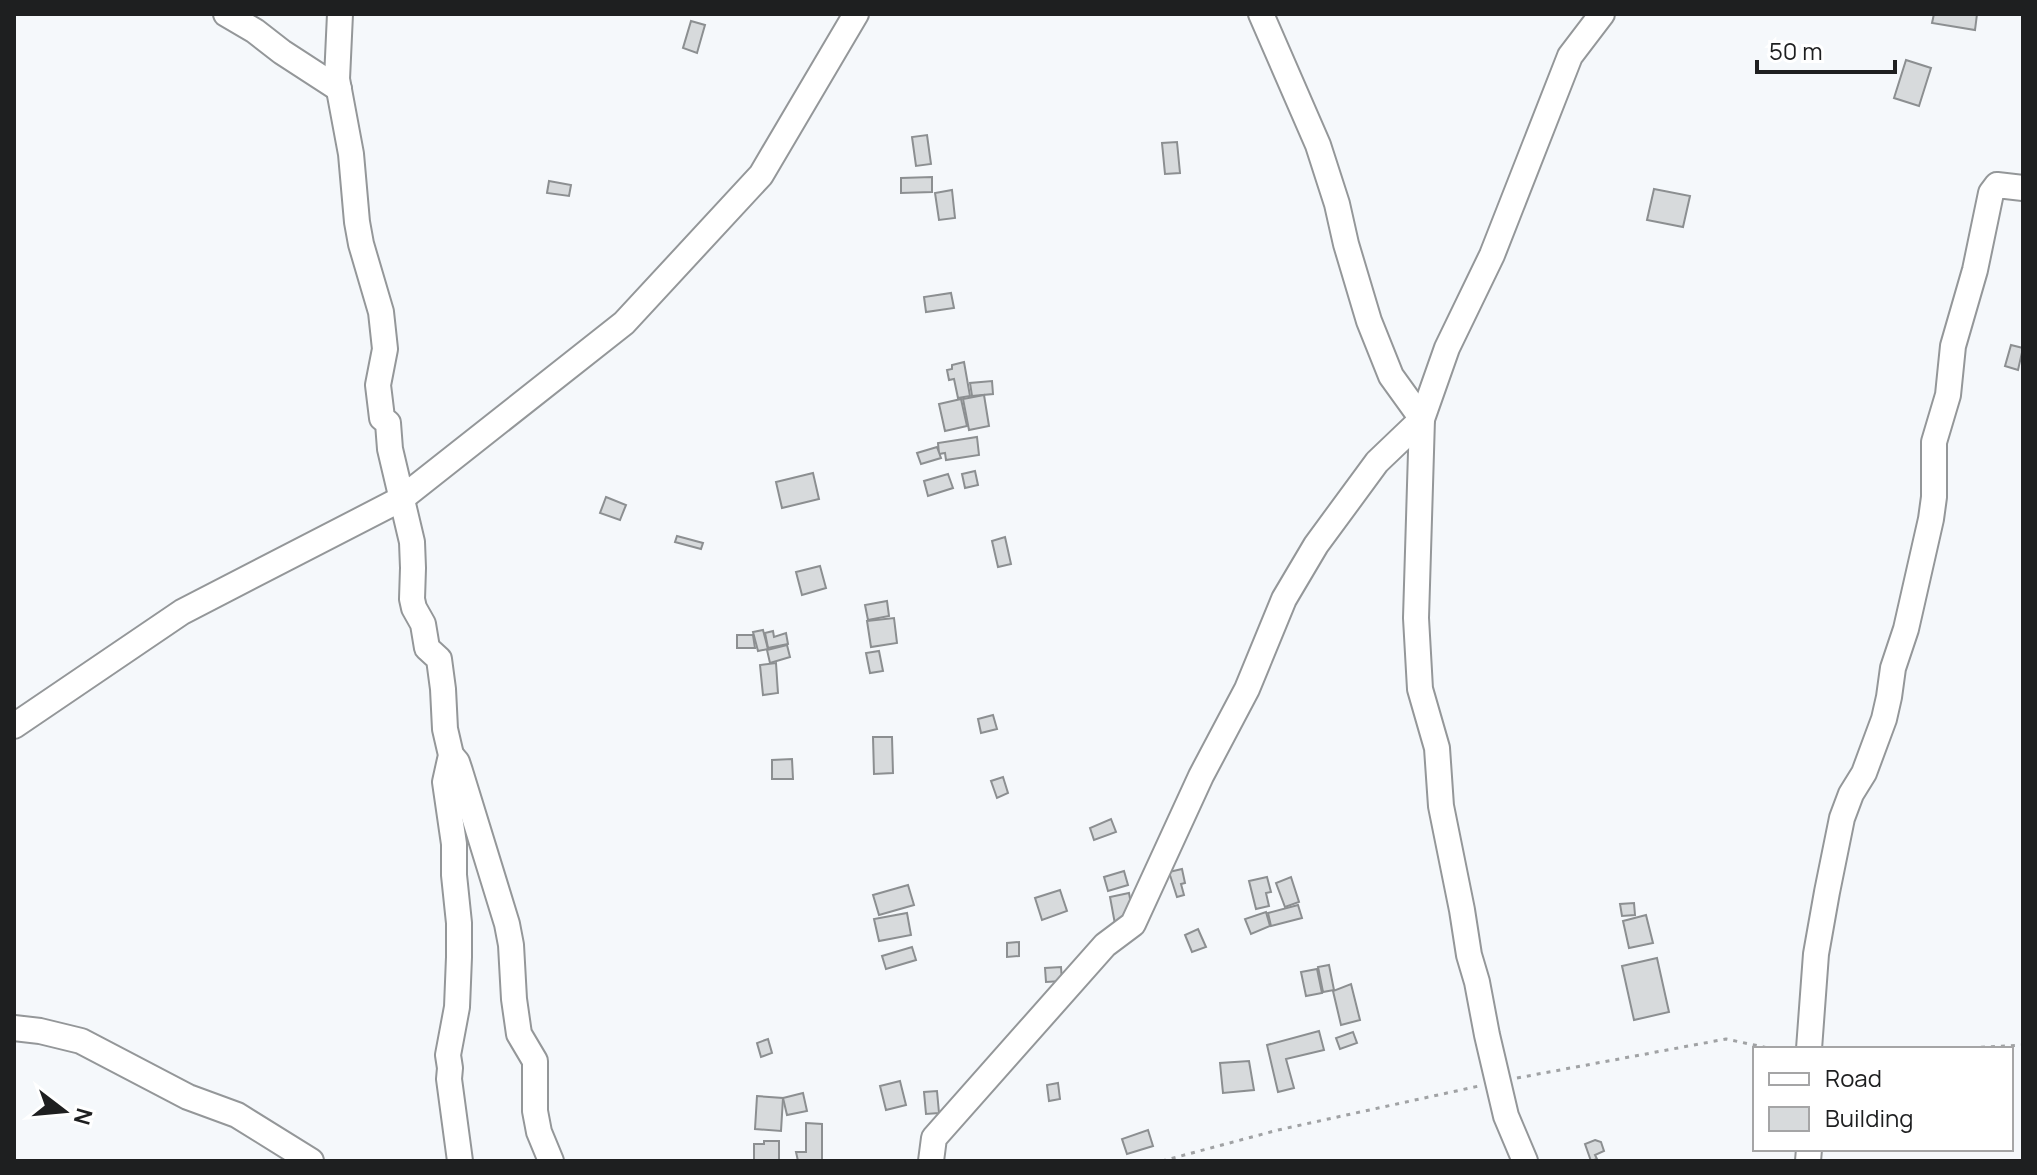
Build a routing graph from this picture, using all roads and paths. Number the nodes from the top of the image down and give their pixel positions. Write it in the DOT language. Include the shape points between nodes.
graph roads {
  1 [pos="226,14"];
  2 [pos="340,14"];
  3 [pos="856,14"];
  4 [pos="1261,14"];
  5 [pos="1602,14"];
  6 [pos="339,89"];
  7 [pos="2023,188"];
  8 [pos="1422,419"];
  9 [pos="401,499"];
  10 [pos="14,726"];
  11 [pos="451,755"];
  12 [pos="14,1028"];
  13 [pos="2023,1045"];
  14 [pos="1764,1047"];
  15 [pos="1809,1047"];
  16 [pos="1987,1047"];
  17 [pos="1498,1082"];
  18 [pos="311,1161"];
  19 [pos="460,1161"];
  20 [pos="551,1161"];
  21 [pos="931,1161"];
  22 [pos="1162,1161"];
  23 [pos="1525,1161"];
  1 -- 6 [label="street"];
  2 -- 6 [label="street"];
  3 -- 9 [label="street" via="761,175 624,323"];
  4 -- 8 [label="street" via="1318,145 1391,376"];
  5 -- 8 [label="street" via="1570,56"];
  6 -- 9 [label="street" via="359,233 381,312 385,349 378,385"];
  7 -- 15 [label="street" via="1997,185 1991,193 1934,442 1934,497 1906,629 1884,719 1842,818 1816,954"];
  8 -- 17 [label="street" via="1416,618 1420,689 1437,748 1441,806"];
  8 -- 21 [label="street" via="1377,462 1284,599 1247,689 1133,924 1105,945 934,1138"];
  9 -- 10 [label="street" via="182,612"];
  9 -- 11 [label="street" via="412,542 412,599 427,648 442,670"];
  11 -- 19 [label="street" via="445,782 454,844 459,957 448,1055"];
  11 -- 20 [label="street" via="507,924 519,1034 535,1061 535,1111"];
  12 -- 18 [label="street" via="81,1041 188,1097 237,1115"];
  13 -- 16 [label="path"];
  14 -- 17 [label="path" via="1726,1039"];
  17 -- 22 [label="path"];
  17 -- 23 [label="street"];
}
